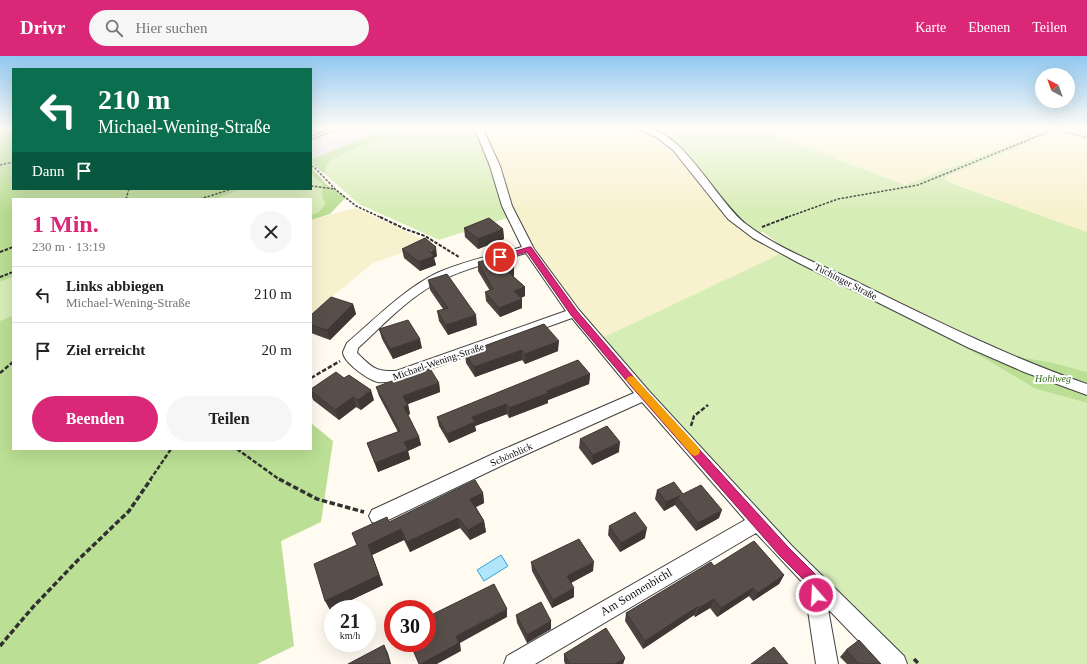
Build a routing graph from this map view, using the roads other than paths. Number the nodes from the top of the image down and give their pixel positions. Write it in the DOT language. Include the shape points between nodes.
graph roads {
  1 [pos="490,155"];
  2 [pos="681,155"];
  3 [pos="529,249"];
  4 [pos="574,313"];
  5 [pos="1087,390"];
  6 [pos="644,395"];
  7 [pos="378,516"];
  8 [pos="758,522"];
  9 [pos="814,581"];
  10 [pos="515,664"];
  11 [pos="827,664"];
  12 [pos="896,664"];
  1 -- 3 [label="street" via="507,206"];
  2 -- 5 [label="street, Tuchinger Straße" via="716,202 751,232 948,332 1010,361"];
  3 -- 4 [label="street"];
  3 -- 4 [label="street, Michael-Wening-Straße" via="441,276 415,291 352,346 350,355 365,369 379,376 397,376"];
  4 -- 6 [label="street"];
  6 -- 7 [label="street, Schönblick"];
  6 -- 8 [label="street"];
  8 -- 9 [label="street"];
  8 -- 10 [label="street, Am Sonnenbichl"];
  9 -- 11 [label="street"];
  9 -- 12 [label="street"];
}
